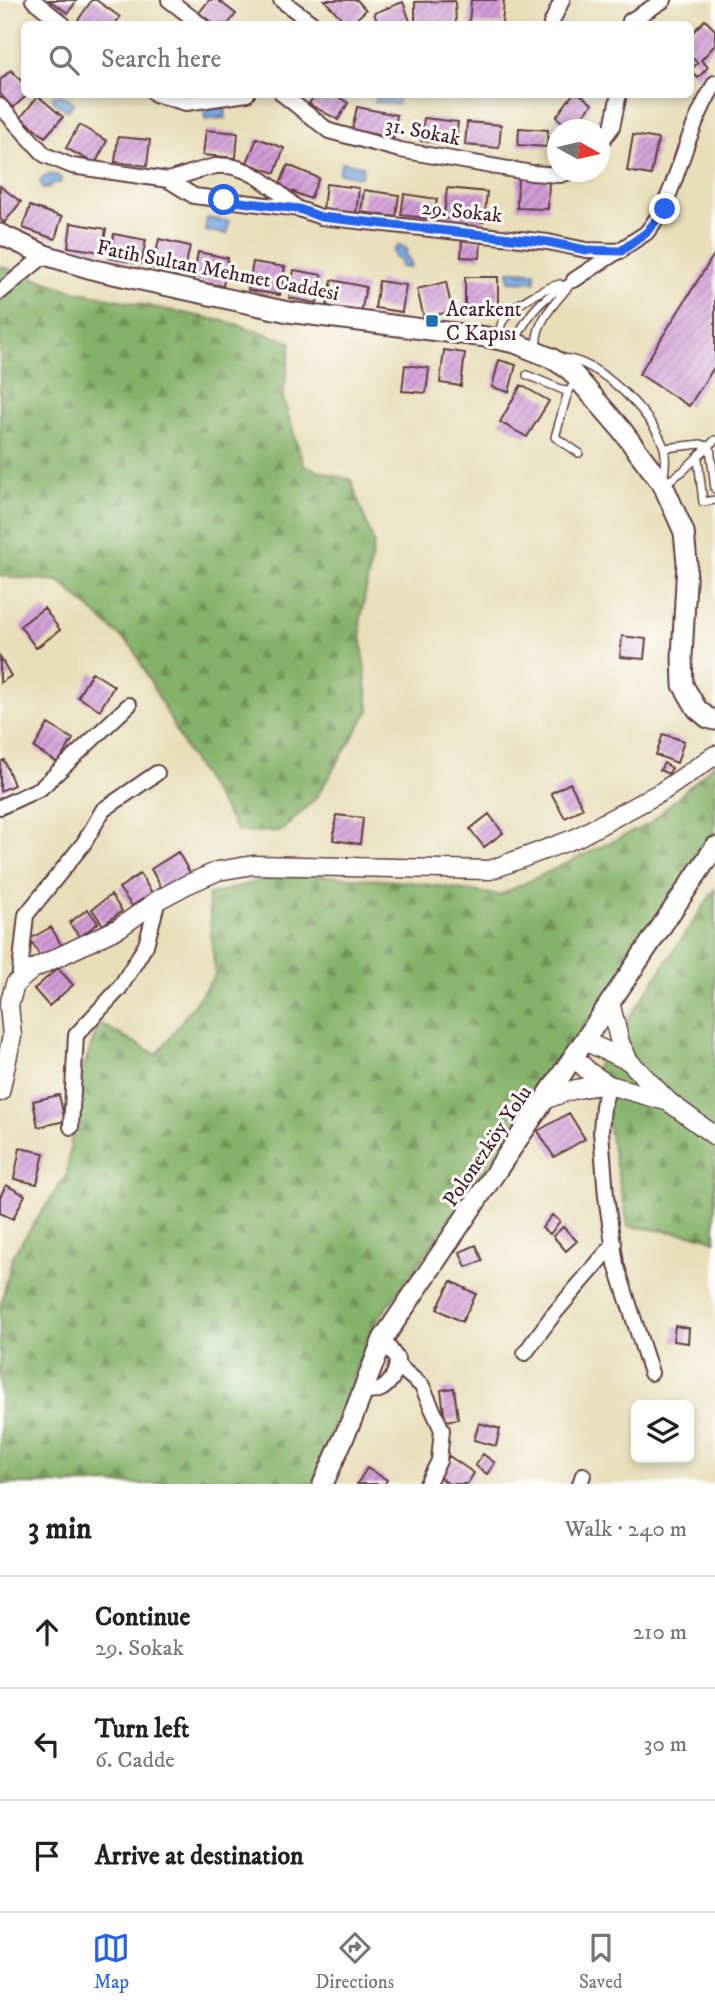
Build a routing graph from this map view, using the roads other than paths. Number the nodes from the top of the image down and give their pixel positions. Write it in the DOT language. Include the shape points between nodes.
graph roads {
  1 [pos="33,0"];
  2 [pos="169,0"];
  3 [pos="281,0"];
  4 [pos="562,0"];
  5 [pos="664,0"];
  6 [pos="59,21"];
  7 [pos="196,21"];
  8 [pos="309,21"];
  9 [pos="552,21"];
  10 [pos="632,21"];
  11 [pos="715,83"];
  12 [pos="169,98"];
  13 [pos="220,98"];
  14 [pos="287,98"];
  15 [pos="618,98"];
  16 [pos="0,106"];
  17 [pos="610,130"];
  18 [pos="547,174"];
  19 [pos="168,180"];
  20 [pos="299,209"];
  21 [pos="0,234"];
  22 [pos="621,251"];
  23 [pos="45,255"];
  24 [pos="574,280"];
  25 [pos="0,292"];
  26 [pos="506,341"];
  27 [pos="544,355"];
  28 [pos="527,375"];
  29 [pos="572,385"];
  30 [pos="713,443"];
  31 [pos="664,448"];
  32 [pos="579,453"];
  33 [pos="698,459"];
  34 [pos="663,485"];
  35 [pos="715,489"];
  36 [pos="715,500"];
  37 [pos="129,705"];
  38 [pos="715,720"];
  39 [pos="715,755"];
  40 [pos="157,773"];
  41 [pos="0,807"];
  42 [pos="715,847"];
  43 [pos="158,900"];
  44 [pos="19,981"];
  45 [pos="610,1002"];
  46 [pos="579,1049"];
  47 [pos="629,1061"];
  48 [pos="609,1085"];
  49 [pos="0,1092"];
  50 [pos="545,1100"];
  51 [pos="669,1102"];
  52 [pos="71,1127"];
  53 [pos="715,1136"];
  54 [pos="614,1244"];
  55 [pos="383,1339"];
  56 [pos="526,1353"];
  57 [pos="397,1365"];
  58 [pos="650,1373"];
  59 [pos="363,1390"];
  60 [pos="323,1484"];
  61 [pos="427,1484"];
  1 -- 6 [label="street"];
  2 -- 7 [label="street"];
  3 -- 8 [label="street"];
  4 -- 9 [label="street"];
  5 -- 10 [label="street"];
  11 -- 22 [label="street" via="697,118 665,209 646,233"];
  12 -- 13 [label="street" via="186,103"];
  14 -- 18 [label="street, 31. Sokak" via="329,131 400,150"];
  15 -- 17 [label="street"];
  16 -- 19 [label="street, 29. Sokak" via="45,155 72,166"];
  19 -- 20 [label="street, 29. Sokak" via="194,196"];
  19 -- 20 [label="street, 29. Sokak" via="218,166 242,169"];
  20 -- 22 [label="street, 29. Sokak" via="321,217"];
  21 -- 23 [label="main road, Fatih Sultan Mehmet Caddesi"];
  22 -- 24 [label="street"];
  23 -- 25 [label="street"];
  23 -- 26 [label="main road, Fatih Sultan Mehmet Caddesi" via="95,271 288,312"];
  24 -- 26 [label="lane" via="541,301"];
  24 -- 26 [label="lane" via="550,287 512,310 502,321"];
  24 -- 27 [label="lane" via="535,338"];
  26 -- 27 [label="main road, Fatih Sultan Mehmet Caddesi"];
  27 -- 29 [label="main road, Fatih Sultan Mehmet Caddesi" via="570,370"];
  27 -- 31 [label="lane" via="588,364 649,420"];
  28 -- 29 [label="lane"];
  29 -- 32 [label="lane" via="555,437"];
  29 -- 34 [label="main road, Fatih Sultan Mehmet Caddesi" via="621,429"];
  30 -- 31 [label="lane"];
  30 -- 33 [label="lane"];
  30 -- 35 [label="lane"];
  31 -- 34 [label="lane"];
  33 -- 34 [label="lane"];
  33 -- 36 [label="lane" via="703,502"];
  34 -- 38 [label="main road, Fatih Sultan Mehmet Caddesi" via="684,533 683,685 697,709"];
  37 -- 41 [label="street" via="41,788"];
  39 -- 43 [label="street" via="663,791 576,838 490,870 253,865 218,871"];
  40 -- 44 [label="street" via="103,810 84,843 26,915"];
  42 -- 45 [label="main road, Polonezköy Yolu"];
  43 -- 44 [label="street" via="119,928 33,968"];
  43 -- 52 [label="street" via="146,945 119,989 76,1035"];
  44 -- 49 [label="street" via="9,1005 12,1036"];
  45 -- 46 [label="main road, Polonezköy Yolu"];
  45 -- 47 [label="street"];
  46 -- 47 [label="street"];
  46 -- 48 [label="street" via="589,1072"];
  46 -- 50 [label="main road, Polonezköy Yolu"];
  47 -- 51 [label="street"];
  48 -- 50 [label="street" via="569,1089"];
  48 -- 51 [label="street"];
  48 -- 54 [label="street" via="601,1131"];
  50 -- 55 [label="main road, Polonezköy Yolu"];
  51 -- 53 [label="street"];
  54 -- 56 [label="street"];
  54 -- 58 [label="street"];
  55 -- 57 [label="street"];
  55 -- 59 [label="main road, Polonezköy Yolu"];
  57 -- 59 [label="street" via="383,1390 373,1394"];
  57 -- 61 [label="street" via="422,1386 442,1430 439,1461"];
  59 -- 60 [label="main road, Polonezköy Yolu"];
}
